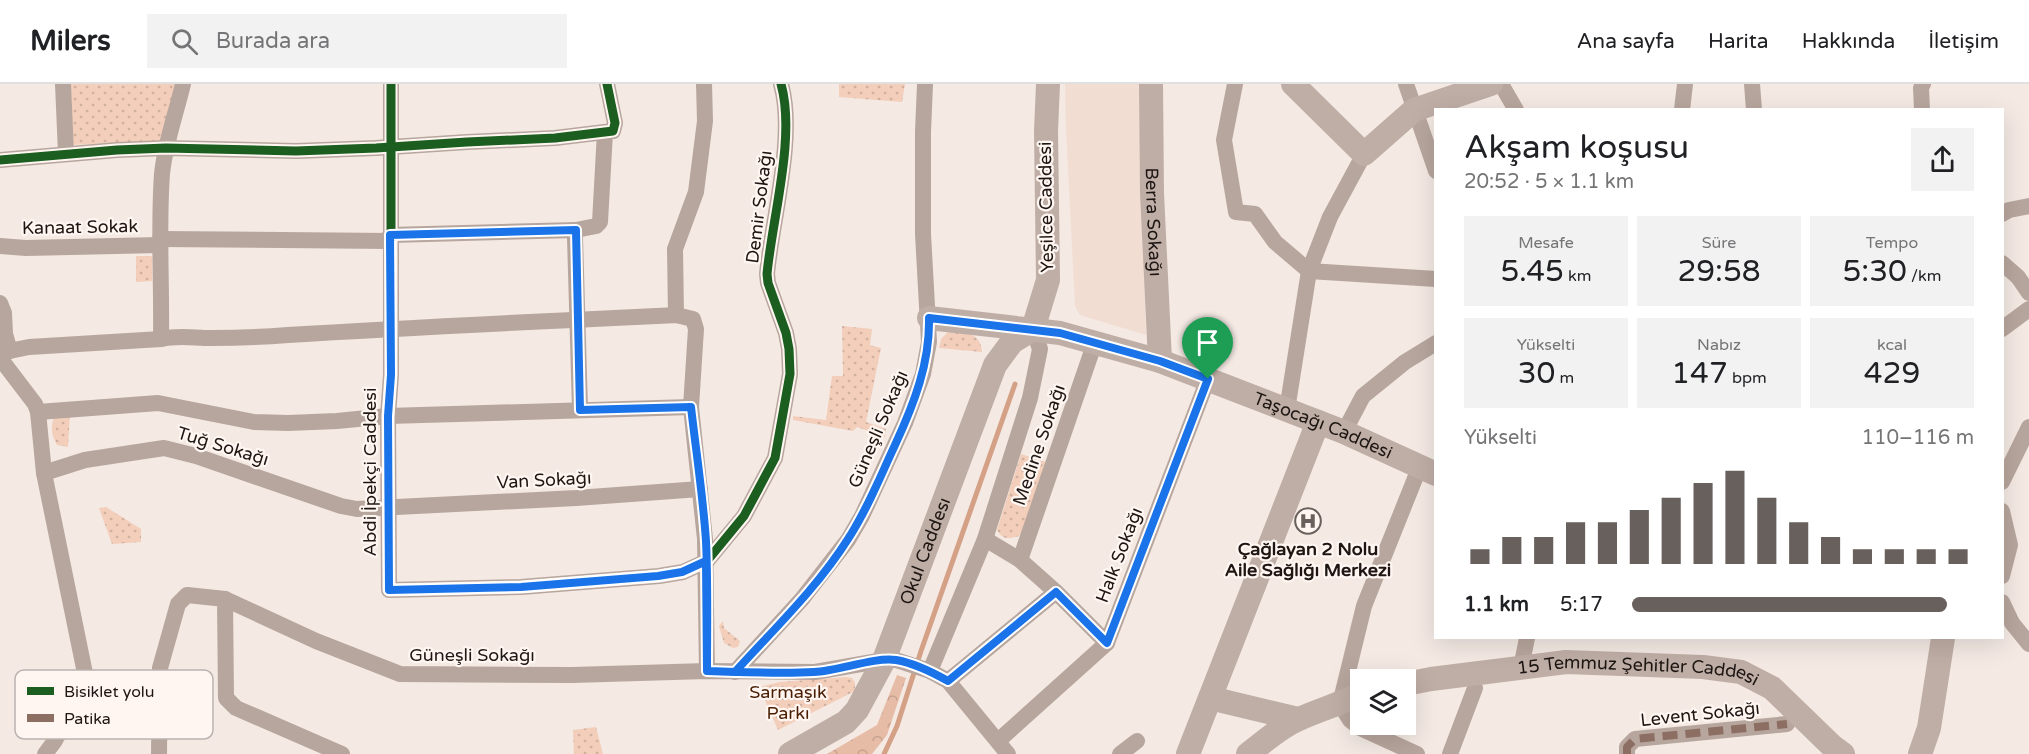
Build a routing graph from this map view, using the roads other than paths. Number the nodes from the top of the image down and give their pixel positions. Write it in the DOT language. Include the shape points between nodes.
graph roads {
  1 [pos="63,84"];
  2 [pos="183,84"];
  3 [pos="391,84"];
  4 [pos="607,84"];
  5 [pos="704,84"];
  6 [pos="781,84"];
  7 [pos="925,84"];
  8 [pos="1048,84"];
  9 [pos="1151,84"];
  10 [pos="1235,84"];
  11 [pos="1406,84"];
  12 [pos="1491,84"];
  13 [pos="1501,84"];
  14 [pos="1685,84"];
  15 [pos="1752,84"];
  16 [pos="1923,84"];
  17 [pos="1297,85"];
  18 [pos="1515,108"];
  19 [pos="1682,108"];
  20 [pos="1754,108"];
  21 [pos="1922,108"];
  22 [pos="1414,110"];
  23 [pos="605,132"];
  24 [pos="391,146"];
  25 [pos="166,148"];
  26 [pos="66,154"];
  27 [pos="1364,154"];
  28 [pos="0,160"];
  29 [pos="1434,165"];
  30 [pos="2029,206"];
  31 [pos="2004,213"];
  32 [pos="576,230"];
  33 [pos="390,238"];
  34 [pos="160,242"];
  35 [pos="0,246"];
  36 [pos="2004,265"];
  37 [pos="1309,271"];
  38 [pos="1434,279"];
  39 [pos="2029,293"];
  40 [pos="0,303"];
  41 [pos="2029,309"];
  42 [pos="676,315"];
  43 [pos="929,318"];
  44 [pos="579,319"];
  45 [pos="2004,328"];
  46 [pos="1033,329"];
  47 [pos="390,330"];
  48 [pos="161,339"];
  49 [pos="1095,342"];
  50 [pos="1434,344"];
  51 [pos="3,354"];
  52 [pos="1160,361"];
  53 [pos="1208,379"];
  54 [pos="691,407"];
  55 [pos="580,410"];
  56 [pos="1287,410"];
  57 [pos="38,412"];
  58 [pos="388,416"];
  59 [pos="1318,422"];
  60 [pos="2029,427"];
  61 [pos="1344,432"];
  62 [pos="1428,470"];
  63 [pos="44,473"];
  64 [pos="2004,478"];
  65 [pos="700,489"];
  66 [pos="389,507"];
  67 [pos="2004,520"];
  68 [pos="985,539"];
  69 [pos="1020,560"];
  70 [pos="706,561"];
  71 [pos="2004,568"];
  72 [pos="1056,592"];
  73 [pos="225,599"];
  74 [pos="2004,606"];
  75 [pos="1527,639"];
  76 [pos="1943,639"];
  77 [pos="1107,643"];
  78 [pos="2029,644"];
  79 [pos="892,661"];
  80 [pos="1521,668"];
  81 [pos="1357,669"];
  82 [pos="84,670"];
  83 [pos="160,670"];
  84 [pos="707,671"];
  85 [pos="930,671"];
  86 [pos="735,672"];
  87 [pos="948,681"];
  88 [pos="1416,683"];
  89 [pos="1475,688"];
  90 [pos="1416,697"];
  91 [pos="1210,698"];
  92 [pos="1350,702"];
  93 [pos="1298,719"];
  94 [pos="1787,724"];
  95 [pos="1375,735"];
  96 [pos="56,739"];
  97 [pos="159,739"];
  98 [pos="309,739"];
  99 [pos="1137,741"];
  100 [pos="1003,747"];
  101 [pos="45,754"];
  102 [pos="159,754"];
  103 [pos="301,754"];
  104 [pos="342,754"];
  105 [pos="790,754"];
  106 [pos="1120,754"];
  107 [pos="1188,754"];
  108 [pos="1248,754"];
  109 [pos="1417,754"];
  110 [pos="1450,754"];
  111 [pos="1627,754"];
  112 [pos="1818,754"];
  113 [pos="1843,754"];
  114 [pos="1920,754"];
  1 -- 26 [label="street"];
  2 -- 25 [label="street"];
  3 -- 24 [label="street, Abdi İpekçi Caddesi"];
  4 -- 23 [label="street" via="615,123 613,131"];
  5 -- 42 [label="street" via="705,121 696,192 675,249"];
  6 -- 70 [label="street, Demir Sokağı" via="785,133 768,283 786,333 790,374 774,458 744,516"];
  7 -- 43 [label="street, Güneşli Sokağı" via="923,234"];
  8 -- 46 [label="main road, Yeşilce Caddesi" via="1048,280"];
  9 -- 52 [label="main road, Berra Sokağı"];
  10 -- 37 [label="street" via="1224,140 1236,212 1255,214 1275,242"];
  11 -- 22 [label="street"];
  12 -- 22 [label="main road"];
  13 -- 18 [label="street"];
  14 -- 19 [label="street"];
  15 -- 20 [label="street"];
  16 -- 21 [label="street"];
  17 -- 27 [label="main road"];
  22 -- 27 [label="main road"];
  22 -- 29 [label="street"];
  23 -- 24 [label="street"];
  23 -- 32 [label="street" via="600,222"];
  24 -- 25 [label="street" via="296,151"];
  24 -- 33 [label="street, Abdi İpekçi Caddesi"];
  25 -- 26 [label="street"];
  25 -- 34 [label="street"];
  26 -- 28 [label="street"];
  27 -- 37 [label="street" via="1330,217"];
  30 -- 31 [label="street"];
  32 -- 33 [label="street, Kanaat Sokak"];
  32 -- 44 [label="street"];
  33 -- 34 [label="street, Kanaat Sokak"];
  33 -- 47 [label="street, Abdi İpekçi Caddesi"];
  34 -- 35 [label="street, Kanaat Sokak"];
  34 -- 48 [label="street"];
  36 -- 39 [label="street"];
  37 -- 38 [label="street"];
  37 -- 56 [label="street"];
  40 -- 51 [label="street" via="4,313"];
  41 -- 45 [label="street"];
  42 -- 44 [label="street"];
  42 -- 54 [label="street" via="693,319 696,329"];
  43 -- 46 [label="main road, Taşocağı Caddesi"];
  43 -- 86 [label="street, Güneşli Sokağı" via="923,374 862,516 824,572"];
  44 -- 47 [label="street"];
  44 -- 55 [label="street"];
  46 -- 49 [label="main road, Taşocağı Caddesi"];
  46 -- 68 [label="street" via="1040,349 1030,398"];
  46 -- 79 [label="main road, Okul Caddesı" via="1012,342 995,365"];
  47 -- 48 [label="street"];
  47 -- 58 [label="street, Abdi İpekçi Caddesi"];
  48 -- 51 [label="street" via="29,347"];
  49 -- 52 [label="main road, Taşocağı Caddesi"];
  49 -- 69 [label="street, Medine Sokağı"];
  50 -- 61 [label="street" via="1363,396"];
  51 -- 57 [label="street"];
  52 -- 53 [label="main road, Taşocağı Caddesi"];
  53 -- 56 [label="main road, Taşocağı Caddesi"];
  53 -- 77 [label="street, Halk Sokağı"];
  54 -- 55 [label="street"];
  54 -- 65 [label="street"];
  55 -- 58 [label="street"];
  56 -- 59 [label="main road, Taşocağı Caddesi"];
  57 -- 58 [label="street" via="165,404 254,422 337,422"];
  57 -- 63 [label="street"];
  58 -- 66 [label="street, Abdi İpekçi Caddesi"];
  59 -- 61 [label="main road, Taşocağı Caddesi"];
  59 -- 91 [label="main road"];
  60 -- 64 [label="street"];
  61 -- 62 [label="main road, Taşocağı Caddesi"];
  62 -- 81 [label="street" via="1364,606"];
  63 -- 66 [label="street, Tuğ Sokağı" via="85,460 164,448 341,506"];
  63 -- 82 [label="street"];
  65 -- 66 [label="street, Van Sokağı"];
  65 -- 70 [label="street"];
  66 -- 70 [label="street, Abdi İpekçi Caddesi" via="389,590 521,587 658,576 682,572"];
  67 -- 71 [label="street" via="2010,545"];
  68 -- 69 [label="street"];
  68 -- 85 [label="street"];
  69 -- 72 [label="street"];
  70 -- 84 [label="street"];
  72 -- 77 [label="street"];
  72 -- 87 [label="street"];
  73 -- 83 [label="street, Güneşli Sokağı" via="187,595 178,604"];
  73 -- 84 [label="street, Güneşli Sokağı" via="400,674"];
  73 -- 98 [label="street" via="226,698 236,708"];
  74 -- 78 [label="street"];
  75 -- 80 [label="street"];
  76 -- 114 [label="main road" via="1929,728"];
  77 -- 100 [label="street, Halk Sokağı"];
  79 -- 85 [label="street"];
  79 -- 86 [label="street, Güneşli Sokağı" via="815,672"];
  79 -- 105 [label="main road, Okul Caddesı" via="846,722"];
  80 -- 88 [label="main road, 15 Temmuz Şehitler Caddesi"];
  80 -- 113 [label="main road, 15 Temmuz Şehitler Caddesi" via="1566,662 1741,672 1772,688"];
  84 -- 86 [label="street, Güneşli Sokağı"];
  85 -- 87 [label="street"];
  87 -- 100 [label="street"];
  89 -- 90 [label="main road, 15 Temmuz Şehitler Caddesi"];
  89 -- 94 [label="main road, 15 Temmuz Şehitler Caddesi" via="1557,677 1694,681 1733,687 1764,702"];
  89 -- 110 [label="street"];
  91 -- 93 [label="main road"];
  91 -- 107 [label="main road"];
  92 -- 93 [label="main road"];
  93 -- 108 [label="main road"];
  94 -- 111 [label="street, Levent Sokağı" via="1635,739 1627,747"];
  94 -- 112 [label="main road, 15 Temmuz Şehitler Caddesi"];
  95 -- 109 [label="street"];
  96 -- 101 [label="street"];
  97 -- 102 [label="street, Güneşli Sokağı"];
  98 -- 103 [label="street"];
  98 -- 104 [label="street"];
  99 -- 106 [label="street"];
}
